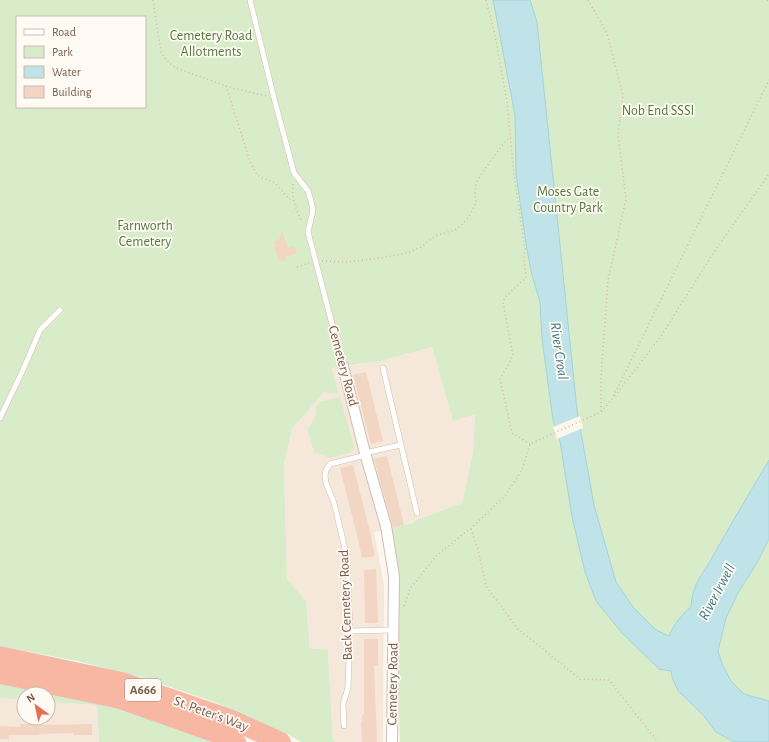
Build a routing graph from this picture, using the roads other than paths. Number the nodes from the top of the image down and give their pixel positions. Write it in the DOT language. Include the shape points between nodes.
graph roads {
  1 [pos="250,0"];
  2 [pos="60,310"];
  3 [pos="343,366"];
  4 [pos="383,368"];
  5 [pos="0,418"];
  6 [pos="400,445"];
  7 [pos="365,454"];
  8 [pos="417,513"];
  9 [pos="394,630"];
  10 [pos="350,631"];
  11 [pos="0,656"];
  12 [pos="0,674"];
  13 [pos="344,726"];
  14 [pos="236,742"];
  15 [pos="281,742"];
  16 [pos="392,742"];
  1 -- 3 [label="lane, Cemetery Road" via="294,173 308,191 312,201 313,210 308,232"];
  2 -- 5 [label="lane" via="40,330"];
  3 -- 7 [label="street, Cemetery Road"];
  4 -- 6 [label="lane"];
  6 -- 7 [label="lane"];
  6 -- 8 [label="lane"];
  7 -- 9 [label="street, Cemetery Road" via="386,526 394,576"];
  7 -- 10 [label="lane, Back Cemetery Road" via="330,464 325,476 346,557"];
  9 -- 10 [label="lane"];
  9 -- 16 [label="street, Cemetery Road"];
  10 -- 13 [label="lane, Back Cemetery Road" via="348,688 343,704"];
  11 -- 15 [label="highway, St. Peter's Way / A666" via="122,682 230,719"];
  12 -- 14 [label="highway, St. Peter's Way / A666" via="120,699 216,732"];
}
